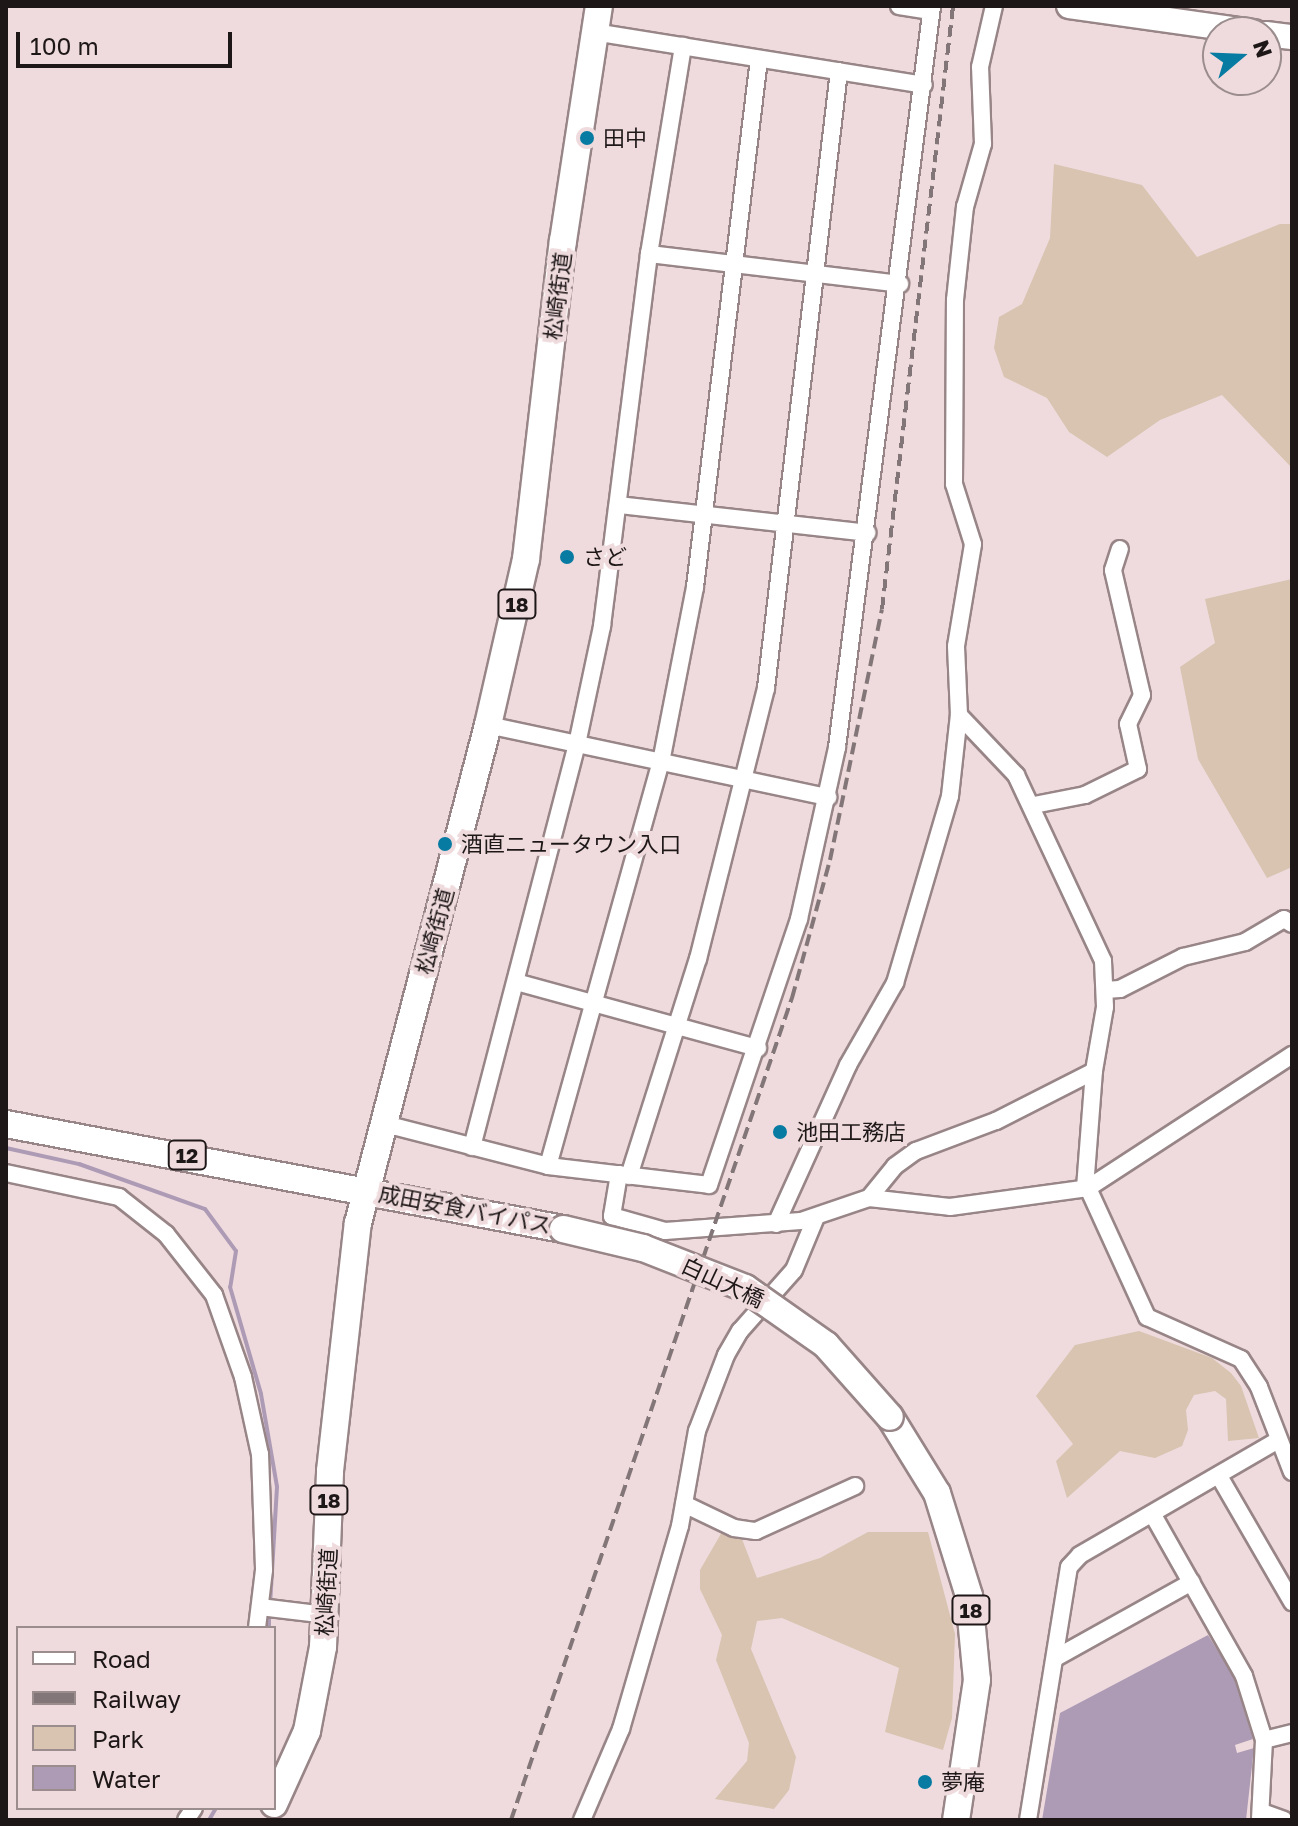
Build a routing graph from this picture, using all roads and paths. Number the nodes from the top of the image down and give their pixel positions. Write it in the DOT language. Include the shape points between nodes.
graph roads {
  1 [pos="599,6"];
  2 [pos="899,6"];
  3 [pos="994,6"];
  4 [pos="1069,6"];
  5 [pos="932,8"];
  6 [pos="1202,25"];
  7 [pos="594,32"];
  8 [pos="683,46"];
  9 [pos="759,59"];
  10 [pos="839,71"];
  11 [pos="924,85"];
  12 [pos="649,254"];
  13 [pos="733,263"];
  14 [pos="815,273"];
  15 [pos="900,284"];
  16 [pos="619,505"];
  17 [pos="703,515"];
  18 [pos="787,524"];
  19 [pos="867,533"];
  20 [pos="1120,549"];
  21 [pos="959,715"];
  22 [pos="488,725"];
  23 [pos="577,744"];
  24 [pos="661,762"];
  25 [pos="744,780"];
  26 [pos="828,797"];
  27 [pos="1034,805"];
  28 [pos="1292,924"];
  29 [pos="516,982"];
  30 [pos="1105,990"];
  31 [pos="596,1005"];
  32 [pos="676,1027"];
  33 [pos="758,1048"];
  34 [pos="1292,1055"];
  35 [pos="1094,1071"];
  36 [pos="6,1124"];
  37 [pos="385,1124"];
  38 [pos="472,1147"];
  39 [pos="548,1166"];
  40 [pos="6,1173"];
  41 [pos="624,1175"];
  42 [pos="367,1189"];
  43 [pos="1087,1189"];
  44 [pos="869,1198"];
  45 [pos="816,1217"];
  46 [pos="776,1224"];
  47 [pos="563,1229"];
  48 [pos="1277,1441"];
  49 [pos="1292,1472"];
  50 [pos="1219,1476"];
  51 [pos="855,1486"];
  52 [pos="684,1504"];
  53 [pos="1153,1515"];
  54 [pos="1192,1582"];
  55 [pos="1292,1602"];
  56 [pos="268,1608"];
  57 [pos="326,1615"];
  58 [pos="258,1626"];
  59 [pos="1057,1657"];
  60 [pos="1292,1733"];
  61 [pos="1264,1740"];
  62 [pos="276,1799"];
  63 [pos="1261,1816"];
  64 [pos="582,1820"];
  65 [pos="956,1820"];
  66 [pos="1028,1820"];
  67 [pos="1284,1820"];
  1 -- 7 [label="main road, 松崎街道 / 18"];
  2 -- 5 [label="street"];
  3 -- 21 [label="street" via="980,67 983,144 965,207 955,300 954,484 973,544 956,646"];
  4 -- 6 [label="street"];
  5 -- 11 [label="street"];
  7 -- 8 [label="street"];
  7 -- 22 [label="main road, 松崎街道 / 18" via="526,559"];
  8 -- 9 [label="street"];
  8 -- 12 [label="street"];
  9 -- 10 [label="street"];
  9 -- 13 [label="street"];
  10 -- 11 [label="street"];
  10 -- 14 [label="street"];
  11 -- 15 [label="street"];
  12 -- 13 [label="street"];
  12 -- 16 [label="street"];
  13 -- 14 [label="street"];
  13 -- 17 [label="street"];
  14 -- 15 [label="street"];
  14 -- 18 [label="street"];
  15 -- 19 [label="street"];
  16 -- 17 [label="street"];
  16 -- 23 [label="street" via="602,626"];
  17 -- 18 [label="street"];
  17 -- 24 [label="street"];
  18 -- 19 [label="street"];
  18 -- 25 [label="street" via="766,688"];
  19 -- 26 [label="street"];
  20 -- 27 [label="street" via="1113,570 1142,695 1128,724 1138,769 1085,795"];
  21 -- 27 [label="street" via="1003,757"];
  21 -- 46 [label="street" via="950,796 895,983 848,1065"];
  22 -- 23 [label="street"];
  22 -- 37 [label="main road, 松崎街道 / 18"];
  23 -- 24 [label="street"];
  23 -- 29 [label="street"];
  24 -- 25 [label="street"];
  24 -- 31 [label="street"];
  25 -- 26 [label="street"];
  25 -- 32 [label="street"];
  26 -- 33 [label="street" via="799,919"];
  27 -- 30 [label="street" via="1091,927"];
  28 -- 30 [label="street" via="1284,919 1245,942 1183,957 1120,989"];
  29 -- 31 [label="street"];
  29 -- 38 [label="street"];
  30 -- 35 [label="street"];
  31 -- 32 [label="street"];
  31 -- 39 [label="street"];
  32 -- 33 [label="street"];
  32 -- 41 [label="street"];
  33 -- 41 [label="street" via="709,1185"];
  34 -- 43 [label="street"];
  35 -- 43 [label="street"];
  35 -- 44 [label="street" via="996,1121 916,1151 895,1166"];
  36 -- 42 [label="main road, 12"];
  37 -- 38 [label="street"];
  37 -- 42 [label="main road, 松崎街道 / 18"];
  38 -- 39 [label="street"];
  39 -- 41 [label="street"];
  40 -- 56 [label="street" via="119,1197 166,1234 214,1295 243,1377 260,1454"];
  41 -- 46 [label="street" via="612,1216 665,1231"];
  42 -- 47 [label="main road, 成田安食バイパス / 18"];
  42 -- 57 [label="main road, 松崎街道 / 18" via="345,1311 330,1471"];
  43 -- 44 [label="street" via="950,1207"];
  43 -- 48 [label="street" via="1147,1317 1241,1359 1259,1387"];
  44 -- 45 [label="street"];
  45 -- 46 [label="street"];
  45 -- 52 [label="street" via="794,1270 740,1331 726,1355 697,1431"];
  47 -- 65 [label="main road, 白山大橋 / 18, bridge" via="643,1248 745,1288 826,1345 890,1417 937,1493 969,1596 977,1680"];
  48 -- 49 [label="street"];
  48 -- 50 [label="street"];
  50 -- 53 [label="street"];
  50 -- 55 [label="street"];
  51 -- 52 [label="street" via="756,1531 734,1528"];
  52 -- 64 [label="street" via="621,1729"];
  53 -- 54 [label="street"];
  53 -- 59 [label="street" via="1080,1555 1069,1567"];
  54 -- 59 [label="street"];
  54 -- 61 [label="street" via="1244,1676"];
  56 -- 57 [label="street"];
  56 -- 58 [label="street"];
  57 -- 62 [label="main road, 松崎街道 / 18" via="307,1731"];
  59 -- 66 [label="street"];
  60 -- 61 [label="street"];
  61 -- 63 [label="street"];
  63 -- 67 [label="street"];
}
